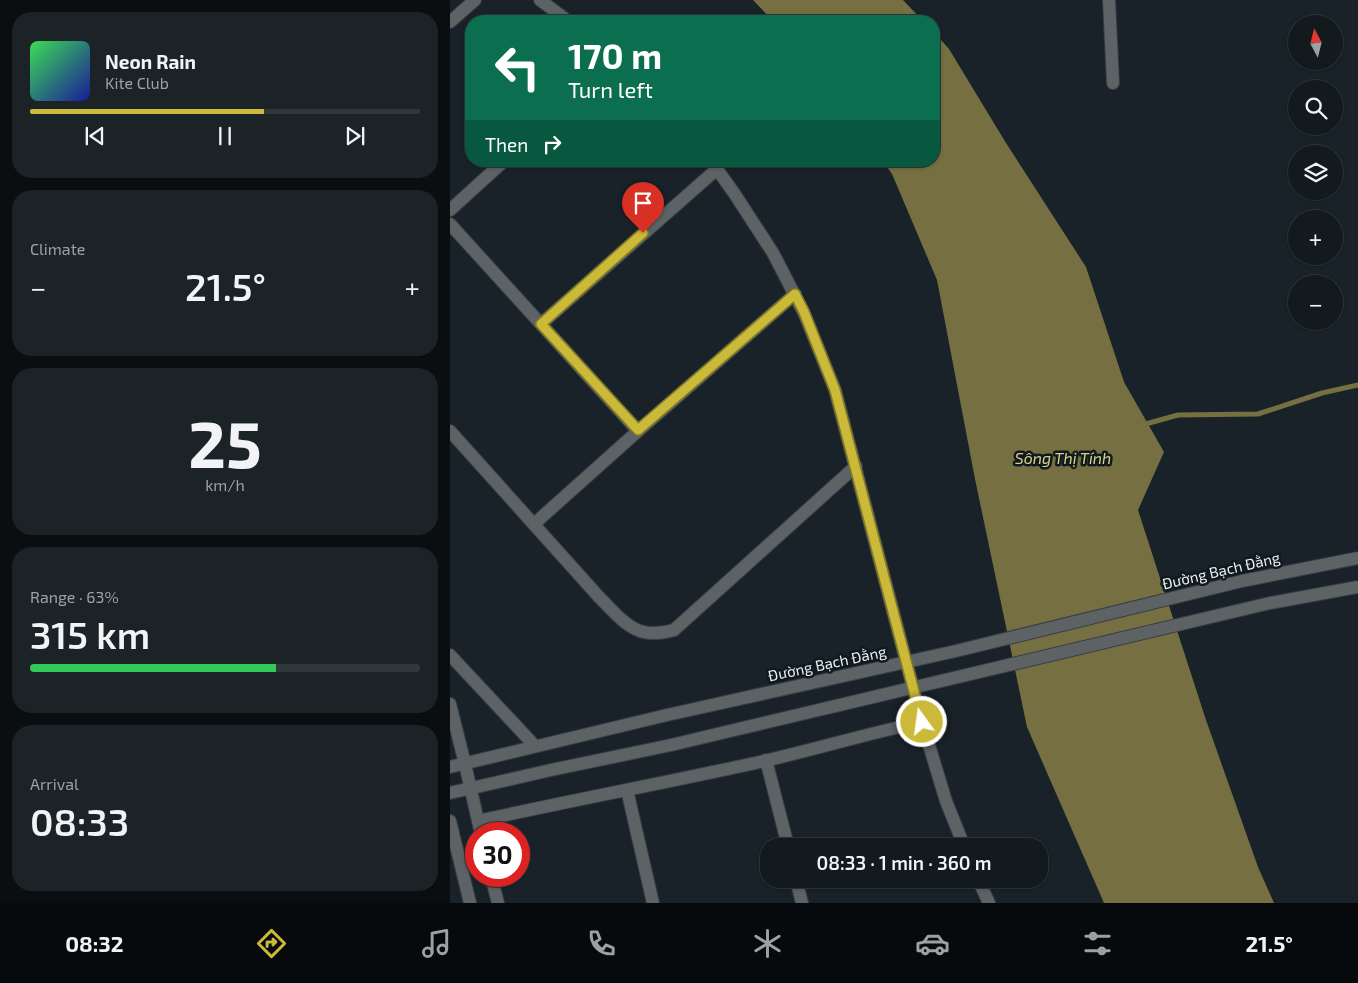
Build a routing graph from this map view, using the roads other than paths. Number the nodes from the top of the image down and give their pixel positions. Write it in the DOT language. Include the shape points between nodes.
graph roads {
  1 [pos="475,0"];
  2 [pos="540,0"];
  3 [pos="1108,0"];
  4 [pos="560,15"];
  5 [pos="450,22"];
  6 [pos="1113,83"];
  7 [pos="497,167"];
  8 [pos="712,167"];
  9 [pos="715,167"];
  10 [pos="450,210"];
  11 [pos="450,224"];
  12 [pos="795,294"];
  13 [pos="541,324"];
  14 [pos="638,430"];
  15 [pos="450,432"];
  16 [pos="856,466"];
  17 [pos="534,524"];
  18 [pos="1358,558"];
  19 [pos="1358,587"];
  20 [pos="450,655"];
  21 [pos="450,704"];
  22 [pos="922,722"];
  23 [pos="535,746"];
  24 [pos="766,760"];
  25 [pos="466,764"];
  26 [pos="450,767"];
  27 [pos="471,788"];
  28 [pos="627,790"];
  29 [pos="450,793"];
  30 [pos="450,820"];
  31 [pos="478,821"];
  32 [pos="786,838"];
  33 [pos="961,838"];
  34 [pos="494,887"];
  35 [pos="798,888"];
  36 [pos="982,888"];
  37 [pos="470,903"];
  38 [pos="498,903"];
  39 [pos="653,903"];
  40 [pos="802,903"];
  41 [pos="989,903"];
  1 -- 5 [label="street"];
  2 -- 4 [label="street"];
  3 -- 6 [label="street"];
  7 -- 10 [label="street"];
  8 -- 13 [label="street"];
  9 -- 12 [label="street" via="773,253"];
  11 -- 13 [label="street"];
  12 -- 14 [label="street"];
  12 -- 16 [label="street" via="835,390"];
  13 -- 14 [label="street"];
  14 -- 17 [label="street"];
  15 -- 17 [label="street"];
  16 -- 17 [label="street" via="674,630 655,634 636,630 625,623"];
  16 -- 22 [label="street"];
  18 -- 23 [label="street, Đường Bạch Đằng, bridge" via="1242,581 956,651"];
  19 -- 27 [label="street, bridge" via="1270,603 671,745"];
  20 -- 23 [label="street"];
  21 -- 25 [label="street"];
  22 -- 24 [label="street"];
  22 -- 33 [label="street"];
  23 -- 25 [label="street, Đường Bạch Đằng"];
  24 -- 28 [label="street"];
  24 -- 32 [label="street"];
  25 -- 26 [label="street, Đường Bạch Đằng"];
  25 -- 27 [label="street"];
  27 -- 29 [label="street"];
  27 -- 31 [label="street"];
  28 -- 31 [label="street"];
  28 -- 39 [label="street"];
  30 -- 37 [label="street"];
  34 -- 38 [label="street"];
  35 -- 40 [label="street"];
  36 -- 41 [label="street"];
}
